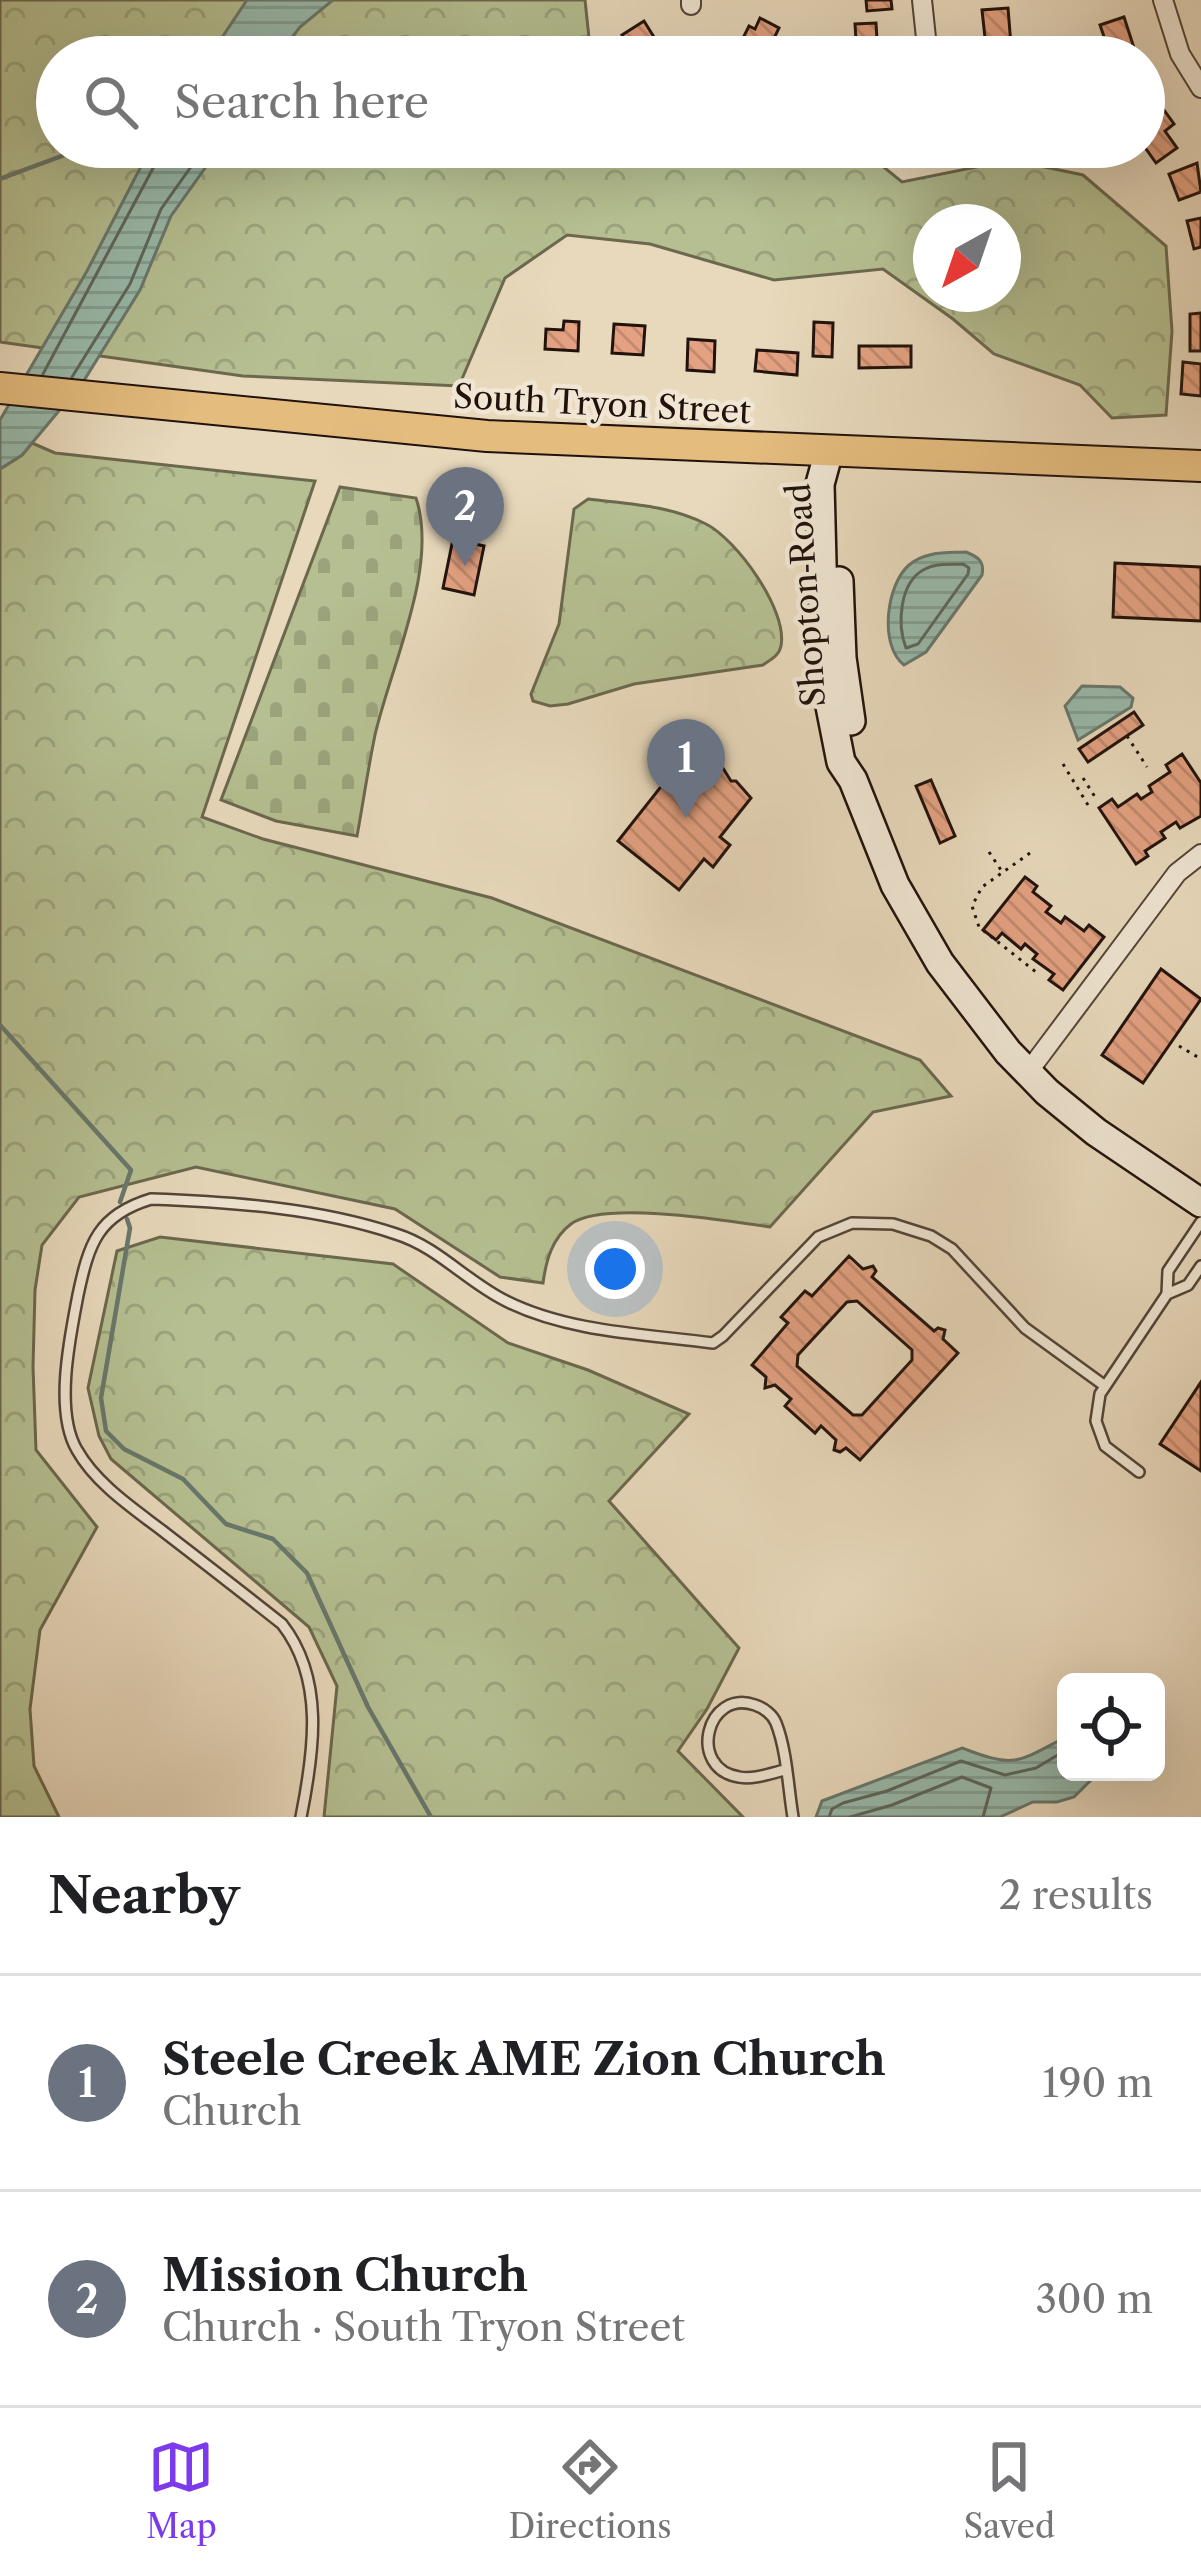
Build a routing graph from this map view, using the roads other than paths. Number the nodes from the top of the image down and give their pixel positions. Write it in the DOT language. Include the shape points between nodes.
graph roads {
  1 [pos="922,0"];
  2 [pos="1163,0"];
  3 [pos="926,36"];
  4 [pos="1201,88"];
  5 [pos="0,388"];
  6 [pos="829,451"];
  7 [pos="1201,466"];
  8 [pos="1201,854"];
  9 [pos="1028,1072"];
  10 [pos="1201,1203"];
  11 [pos="1201,1222"];
  12 [pos="1201,1266"];
  13 [pos="1167,1294"];
  14 [pos="1106,1386"];
  15 [pos="1138,1472"];
  16 [pos="785,1770"];
  17 [pos="301,1817"];
  18 [pos="794,1817"];
  1 -- 3 [label="street"];
  2 -- 4 [label="street" via="1180,55"];
  5 -- 6 [label="main road, South Tryon Street" via="487,436"];
  6 -- 7 [label="main road, South Tryon Street"];
  6 -- 9 [label="street, Shopton Road" via="820,484 822,657 841,762 940,963"];
  8 -- 9 [label="street" via="1177,873"];
  9 -- 10 [label="street, Shopton Road" via="1096,1132"];
  11 -- 13 [label="lane" via="1168,1271"];
  12 -- 13 [label="lane" via="1188,1285"];
  13 -- 14 [label="lane"];
  14 -- 15 [label="lane" via="1097,1406 1100,1434"];
  14 -- 17 [label="lane" via="1025,1328 952,1249 896,1224 852,1223 818,1237 712,1343 557,1321 486,1291 412,1240 329,1217 151,1198 129,1205 99,1229 82,1275 70,1338 69,1426 76,1449 116,1494 293,1638 313,1707"];
  16 -- 16 [label="lane" via="749,1778 725,1773 706,1743 712,1720 743,1703 767,1711"];
  16 -- 18 [label="lane"];
}
